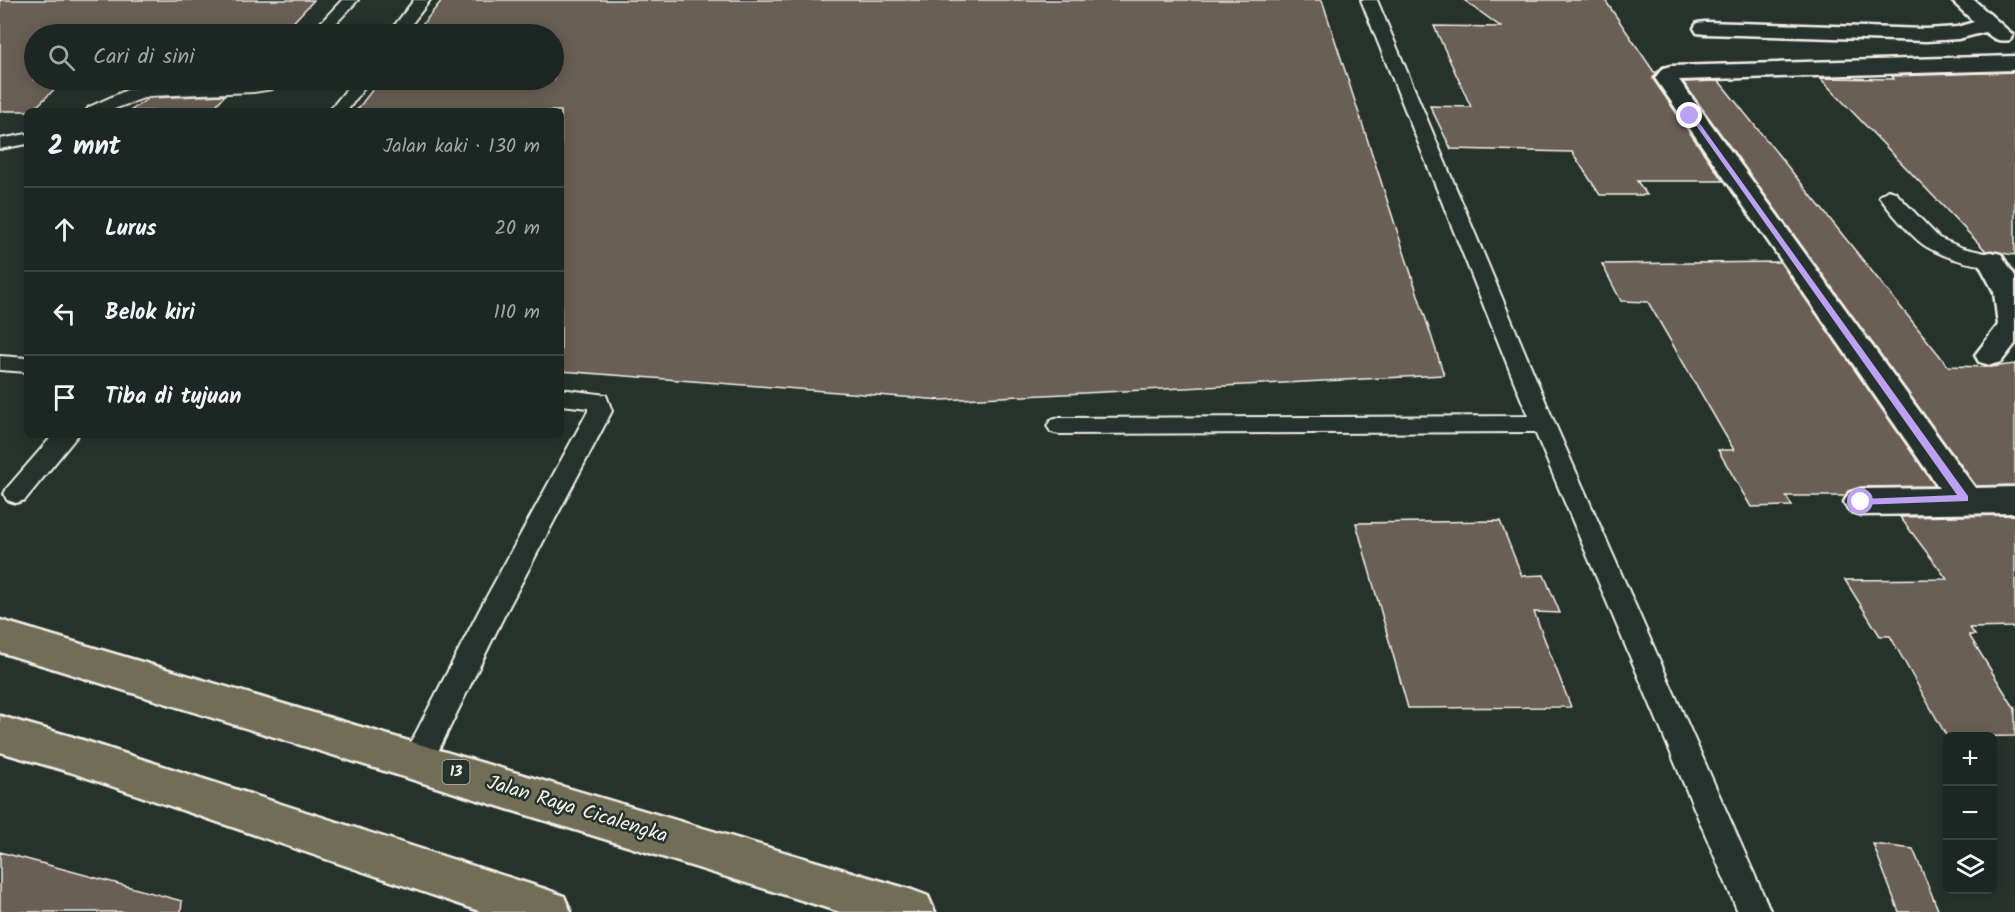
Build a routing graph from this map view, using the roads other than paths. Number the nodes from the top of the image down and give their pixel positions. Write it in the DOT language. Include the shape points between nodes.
graph roads {
  1 [pos="350,0"];
  2 [pos="422,0"];
  3 [pos="1369,0"];
  4 [pos="1961,0"];
  5 [pos="327,24"];
  6 [pos="404,24"];
  7 [pos="1989,24"];
  8 [pos="1705,28"];
  9 [pos="2015,46"];
  10 [pos="2015,63"];
  11 [pos="172,90"];
  12 [pos="354,90"];
  13 [pos="102,108"];
  14 [pos="340,108"];
  15 [pos="24,140"];
  16 [pos="0,144"];
  17 [pos="1888,196"];
  18 [pos="2003,260"];
  19 [pos="1990,355"];
  20 [pos="0,363"];
  21 [pos="24,365"];
  22 [pos="564,397"];
  23 [pos="1543,424"];
  24 [pos="1059,426"];
  25 [pos="63,438"];
  26 [pos="16,494"];
  27 [pos="1965,499"];
  28 [pos="2015,500"];
  29 [pos="1861,502"];
  30 [pos="0,636"];
  31 [pos="0,734"];
  32 [pos="418,760"];
  33 [pos="548,912"];
  34 [pos="912,912"];
  35 [pos="1755,912"];
  1 -- 5 [label="lane"];
  2 -- 6 [label="lane"];
  3 -- 23 [label="lane"];
  4 -- 7 [label="street"];
  7 -- 8 [label="street" via="1958,33 1926,35"];
  7 -- 9 [label="street"];
  10 -- 27 [label="street" via="1671,73 1666,78"];
  11 -- 13 [label="lane" via="133,94"];
  12 -- 14 [label="lane"];
  15 -- 16 [label="lane"];
  17 -- 18 [label="lane" via="1932,242 1957,253"];
  18 -- 19 [label="street" via="2013,302 2013,327"];
  20 -- 21 [label="lane"];
  22 -- 32 [label="lane" via="598,401 600,411"];
  23 -- 24 [label="lane"];
  23 -- 35 [label="lane"];
  25 -- 26 [label="lane"];
  27 -- 28 [label="street"];
  27 -- 29 [label="street"];
  30 -- 32 [label="highway, Jalan Raya Cicalengka / 13"];
  31 -- 33 [label="highway"];
  32 -- 34 [label="highway, Jalan Raya Cicalengka / 13"];
}
